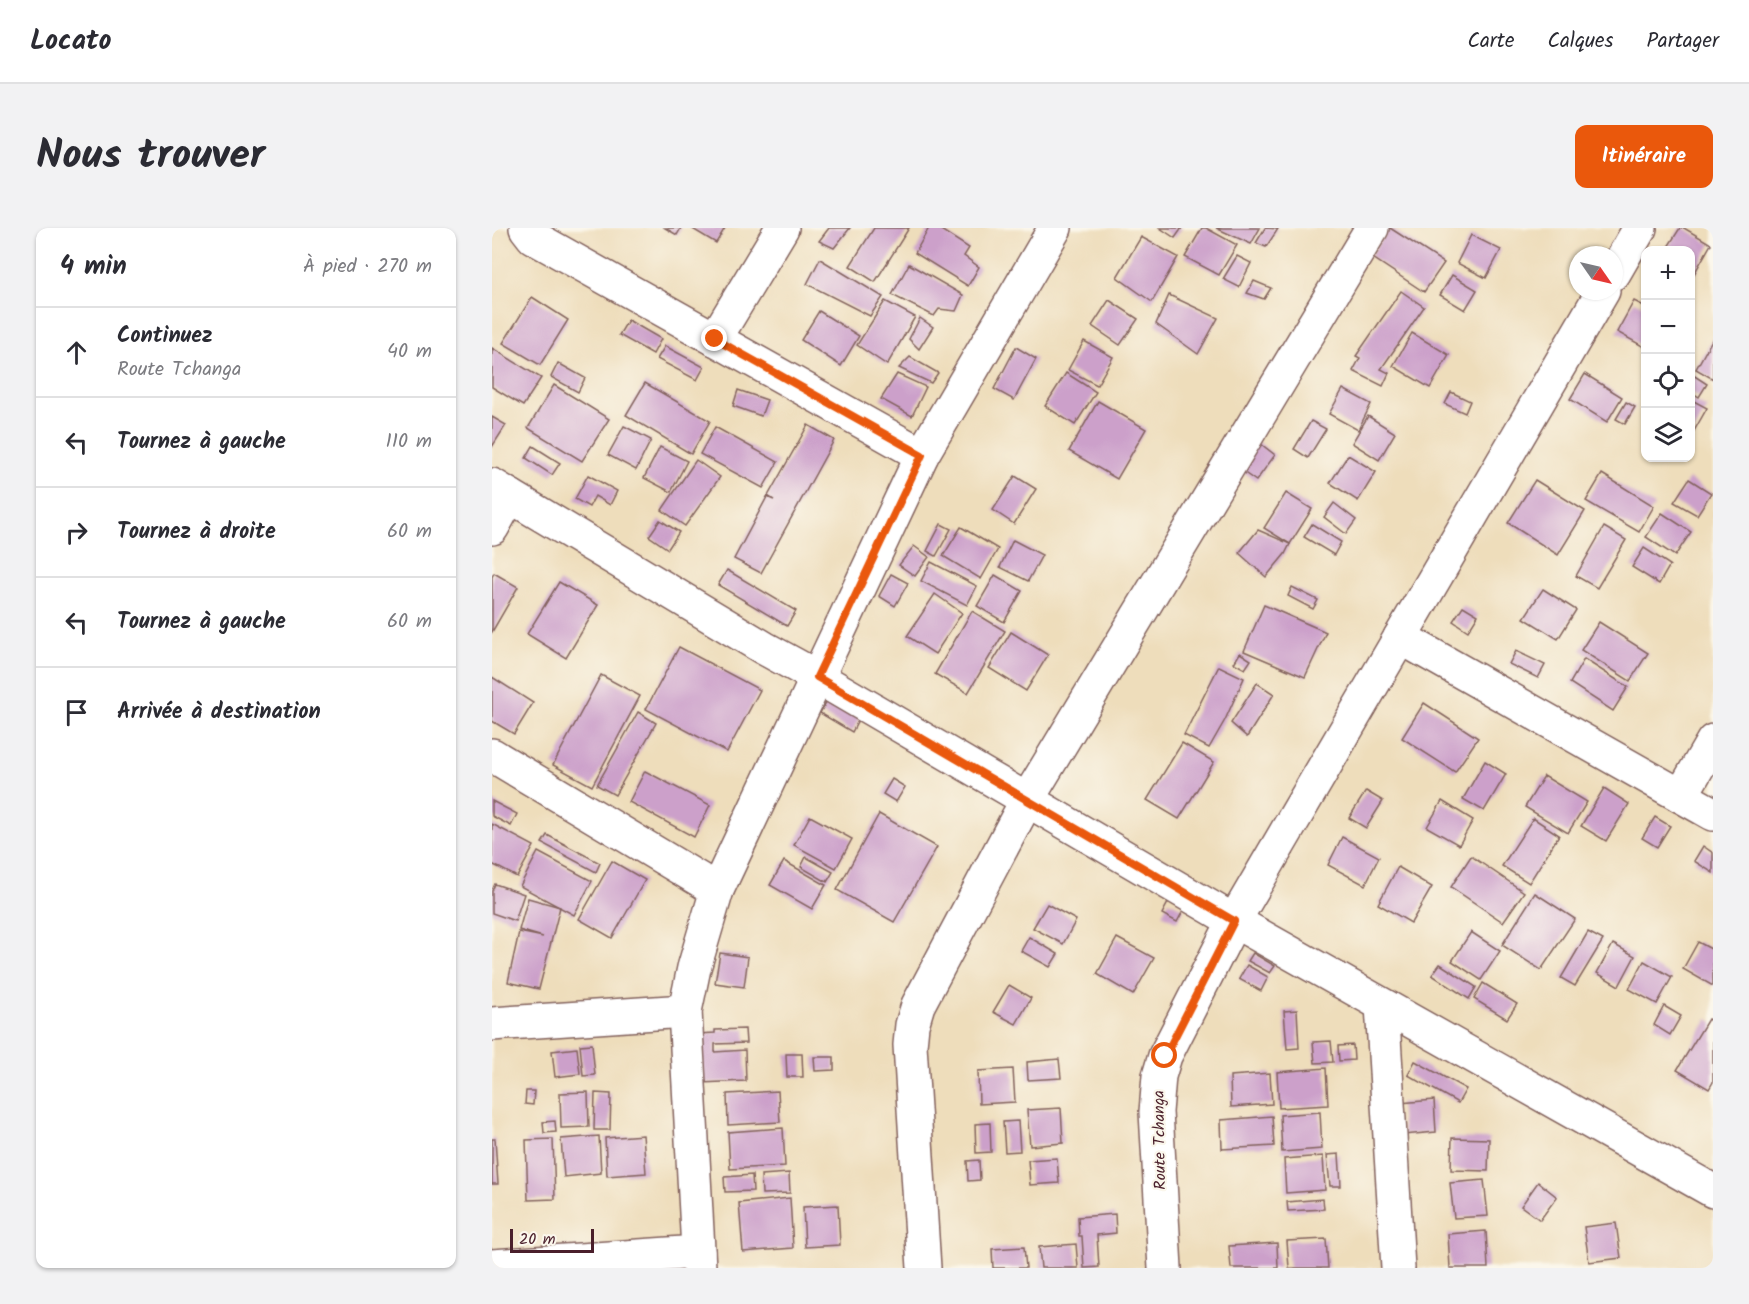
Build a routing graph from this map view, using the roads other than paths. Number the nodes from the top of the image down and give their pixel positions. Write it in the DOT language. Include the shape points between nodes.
graph roads {
  1 [pos="526,228"];
  2 [pos="782,228"];
  3 [pos="1055,228"];
  4 [pos="1372,228"];
  5 [pos="1640,228"];
  6 [pos="1623,257"];
  7 [pos="1598,300"];
  8 [pos="715,339"];
  9 [pos="922,455"];
  10 [pos="501,490"];
  11 [pos="492,528"];
  12 [pos="1400,637"];
  13 [pos="817,677"];
  14 [pos="1713,741"];
  15 [pos="492,755"];
  16 [pos="1681,796"];
  17 [pos="1027,800"];
  18 [pos="1713,814"];
  19 [pos="717,890"];
  20 [pos="1234,921"];
  21 [pos="1382,1005"];
  22 [pos="685,1011"];
  23 [pos="492,1024"];
  24 [pos="1713,1191"];
  25 [pos="698,1260"];
  26 [pos="492,1266"];
  27 [pos="924,1268"];
  28 [pos="1165,1268"];
  29 [pos="1398,1268"];
  1 -- 8 [label="street" via="533,237"];
  2 -- 8 [label="street"];
  3 -- 9 [label="street"];
  4 -- 17 [label="street"];
  5 -- 6 [label="street"];
  7 -- 12 [label="street, Route Tchanga"];
  8 -- 9 [label="street"];
  9 -- 13 [label="street"];
  10 -- 11 [label="street"];
  10 -- 13 [label="street"];
  12 -- 16 [label="street"];
  12 -- 20 [label="street, Route Tchanga"];
  13 -- 17 [label="street"];
  13 -- 19 [label="street"];
  14 -- 16 [label="street"];
  15 -- 19 [label="street"];
  16 -- 18 [label="street"];
  17 -- 20 [label="street"];
  17 -- 27 [label="street" via="918,1005 912,1026"];
  19 -- 22 [label="street"];
  20 -- 21 [label="street"];
  20 -- 28 [label="street, Route Tchanga" via="1165,1056 1159,1076 1156,1112"];
  21 -- 24 [label="street"];
  21 -- 29 [label="street"];
  22 -- 23 [label="street"];
  22 -- 25 [label="street"];
  25 -- 26 [label="street"];
}
